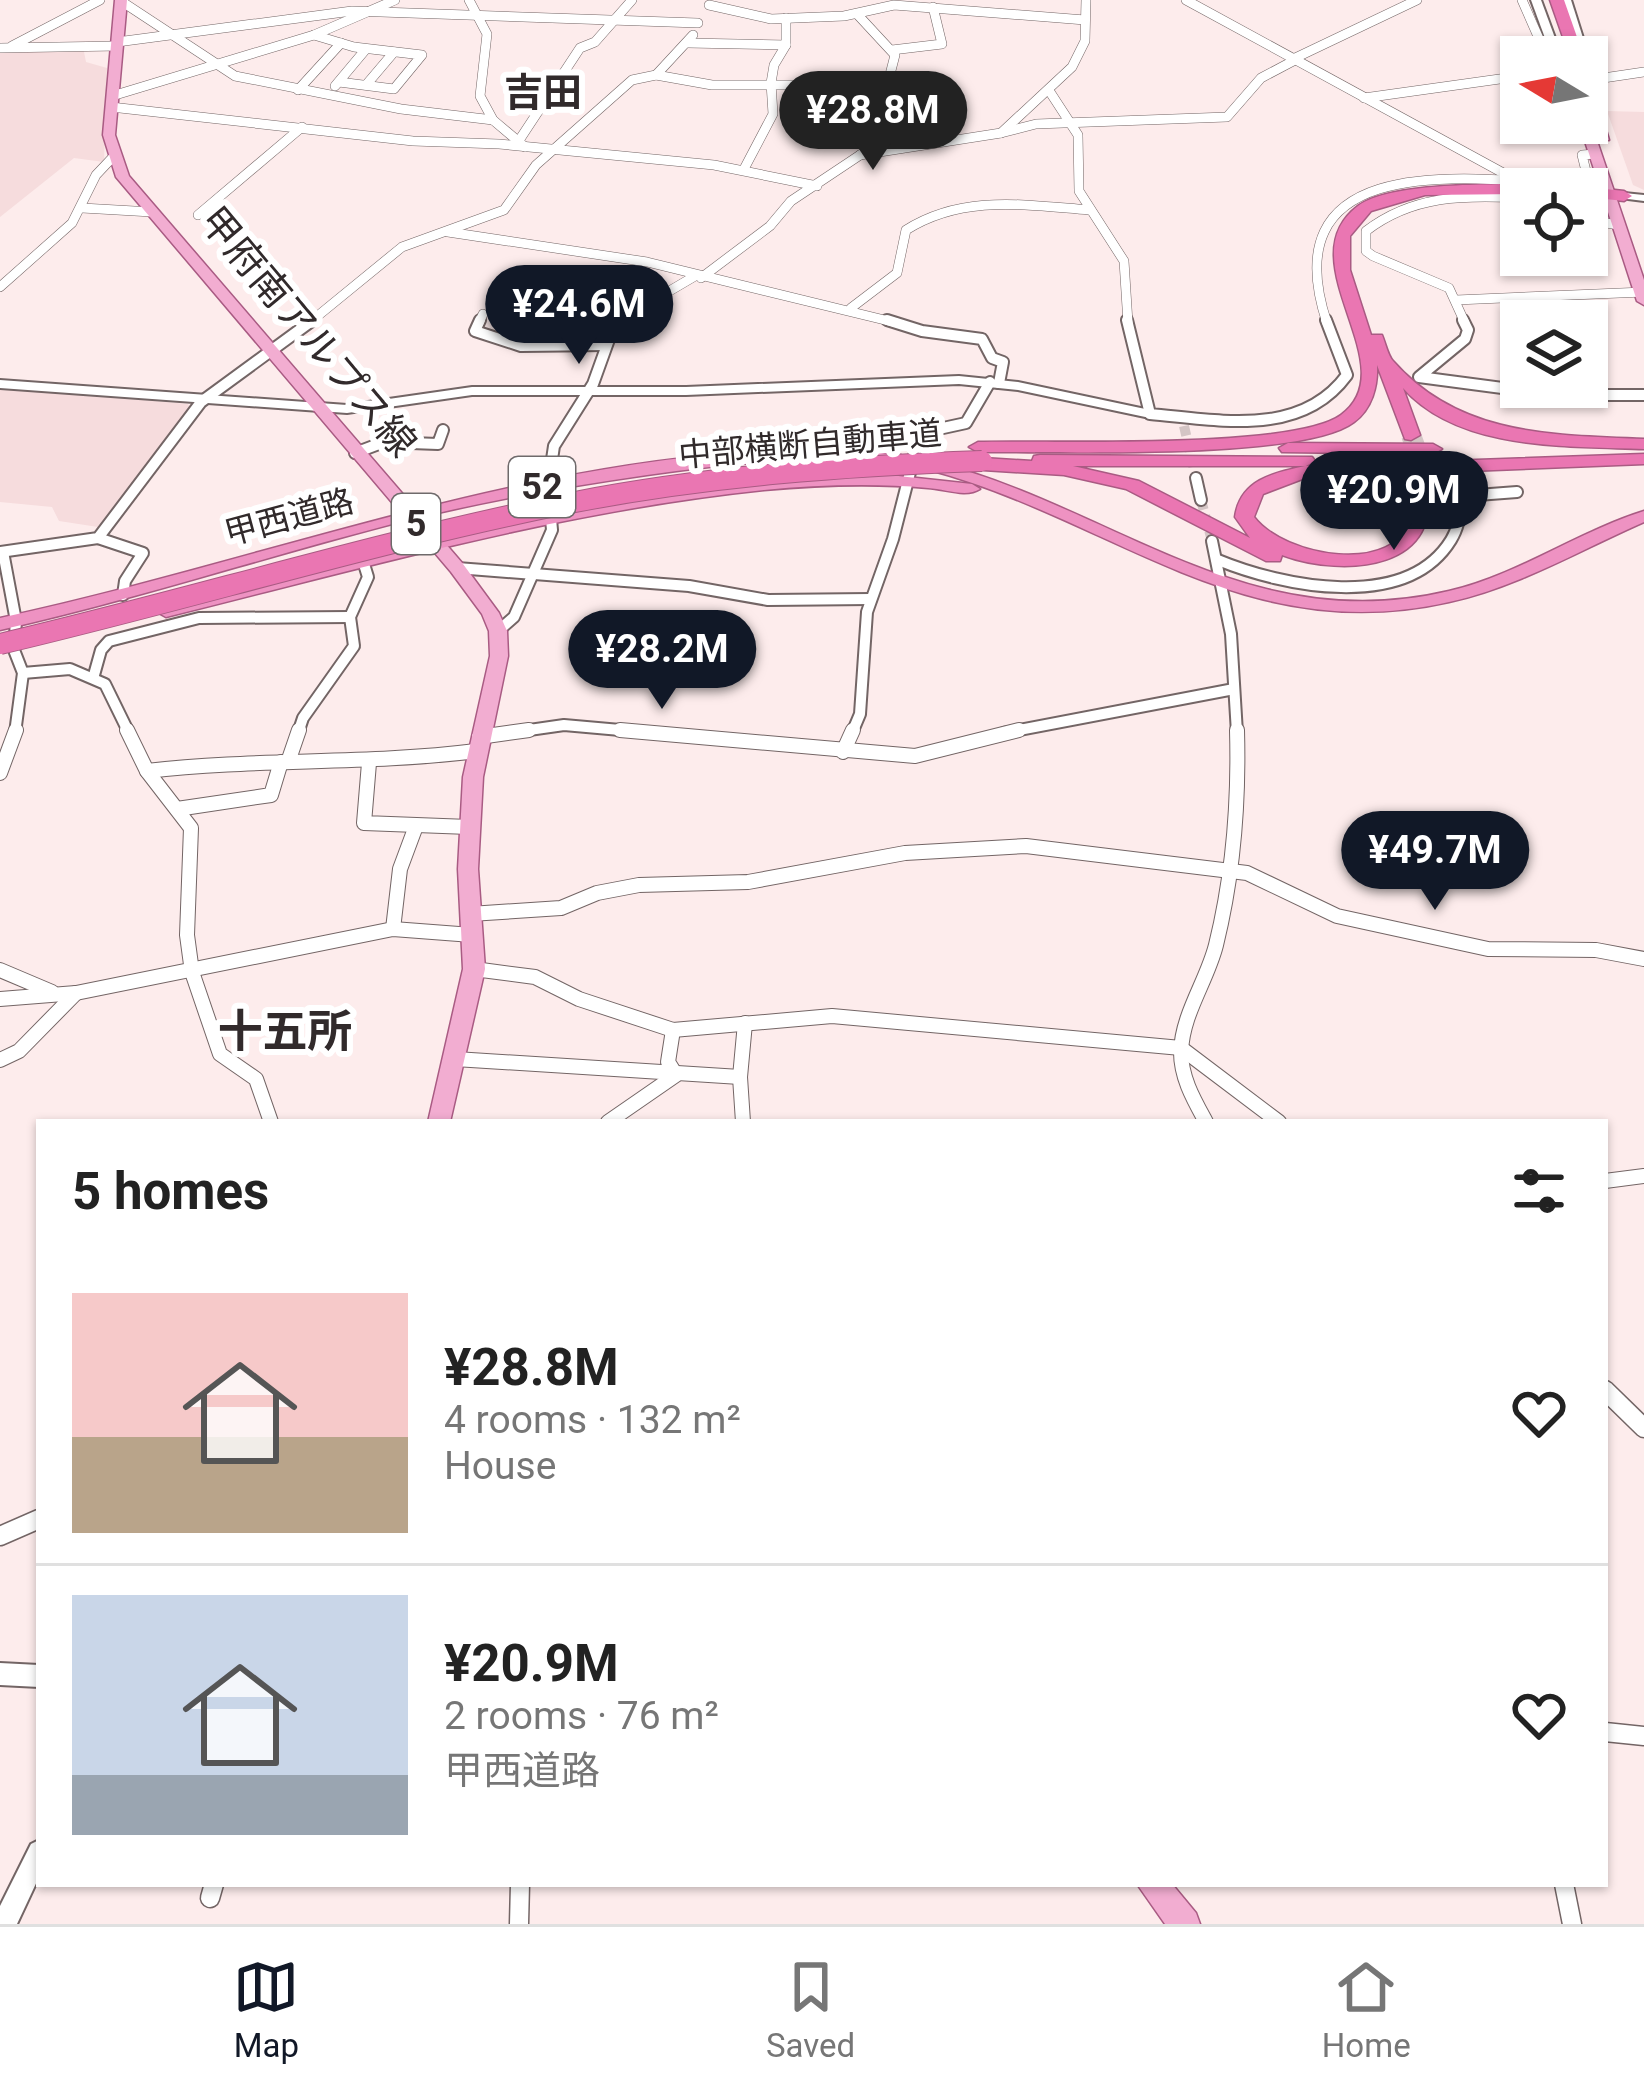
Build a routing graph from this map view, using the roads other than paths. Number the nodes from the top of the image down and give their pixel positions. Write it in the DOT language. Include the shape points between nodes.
graph roads {
  1 [pos="100,0"];
  2 [pos="395,0"];
  3 [pos="469,0"];
  4 [pos="632,0"];
  5 [pos="804,0"];
  6 [pos="1086,0"];
  7 [pos="1186,0"];
  8 [pos="1417,0"];
  9 [pos="1522,0"];
  10 [pos="1540,0"];
  11 [pos="1562,0"];
  12 [pos="121,1"];
  13 [pos="711,2"];
  14 [pos="894,2"];
  15 [pos="933,7"];
  16 [pos="369,11"];
  17 [pos="857,14"];
  18 [pos="484,16"];
  19 [pos="798,17"];
  20 [pos="786,18"];
  21 [pos="1085,20"];
  22 [pos="612,23"];
  23 [pos="698,23"];
  24 [pos="172,35"];
  25 [pos="314,35"];
  26 [pos="1537,36"];
  27 [pos="1553,36"];
  28 [pos="1574,36"];
  29 [pos="341,43"];
  30 [pos="688,43"];
  31 [pos="116,44"];
  32 [pos="785,45"];
  33 [pos="4,48"];
  34 [pos="366,49"];
  35 [pos="892,50"];
  36 [pos="394,52"];
  37 [pos="1294,60"];
  38 [pos="212,64"];
  39 [pos="1644,72"];
  40 [pos="656,75"];
  41 [pos="1608,76"];
  42 [pos="1500,79"];
  43 [pos="339,82"];
  44 [pos="771,83"];
  45 [pos="366,85"];
  46 [pos="889,85"];
  47 [pos="298,90"];
  48 [pos="1050,92"];
  49 [pos="326,95"];
  50 [pos="1364,98"];
  51 [pos="111,102"];
  52 [pos="493,120"];
  53 [pos="1073,123"];
  54 [pos="302,127"];
  55 [pos="1000,133"];
  56 [pos="521,144"];
  57 [pos="1592,144"];
  58 [pos="1605,144"];
  59 [pos="552,150"];
  60 [pos="1595,154"];
  61 [pos="860,155"];
  62 [pos="113,157"];
  63 [pos="1585,168"];
  64 [pos="744,169"];
  65 [pos="1500,177"];
  66 [pos="817,186"];
  67 [pos="1500,188"];
  68 [pos="1500,190"];
  69 [pos="1500,192"];
  70 [pos="1608,195"];
  71 [pos="1614,195"];
  72 [pos="1644,198"];
  73 [pos="82,208"];
  74 [pos="1089,209"];
  75 [pos="152,212"];
  76 [pos="198,215"];
  77 [pos="1608,223"];
  78 [pos="1619,225"];
  79 [pos="442,231"];
  80 [pos="1644,255"];
  81 [pos="698,277"];
  82 [pos="0,287"];
  83 [pos="1643,295"];
  84 [pos="1456,300"];
  85 [pos="851,308"];
  86 [pos="483,314"];
  87 [pos="606,345"];
  88 [pos="1374,350"];
  89 [pos="271,352"];
  90 [pos="995,383"];
  91 [pos="0,384"];
  92 [pos="590,391"];
  93 [pos="1644,395"];
  94 [pos="201,402"];
  95 [pos="318,409"];
  96 [pos="1150,414"];
  97 [pos="443,430"];
  98 [pos="1405,435"];
  99 [pos="1644,452"];
  100 [pos="355,453"];
  101 [pos="980,456"];
  102 [pos="911,471"];
  103 [pos="1196,478"];
  104 [pos="548,486"];
  105 [pos="1517,492"];
  106 [pos="1201,500"];
  107 [pos="408,516"];
  108 [pos="1644,516"];
  109 [pos="550,519"];
  110 [pos="98,538"];
  111 [pos="1212,542"];
  112 [pos="436,544"];
  113 [pos="2,552"];
  114 [pos="1218,560"];
  115 [pos="363,561"];
  116 [pos="457,568"];
  117 [pos="533,574"];
  118 [pos="1223,585"];
  119 [pos="123,595"];
  120 [pos="872,599"];
  121 [pos="350,617"];
  122 [pos="5,626"];
  123 [pos="498,631"];
  124 [pos="5,649"];
  125 [pos="23,673"];
  126 [pos="94,675"];
  127 [pos="1234,689"];
  128 [pos="477,744"];
  129 [pos="843,752"];
  130 [pos="285,762"];
  131 [pos="369,763"];
  132 [pos="147,771"];
  133 [pos="0,773"];
  134 [pos="177,809"];
  135 [pos="416,826"];
  136 [pos="470,827"];
  137 [pos="1227,870"];
  138 [pos="470,914"];
  139 [pos="393,929"];
  140 [pos="472,935"];
  141 [pos="1644,959"];
  142 [pos="473,969"];
  143 [pos="0,970"];
  144 [pos="192,973"];
  145 [pos="76,993"];
  146 [pos="57,994"];
  147 [pos="0,999"];
  148 [pos="745,1023"];
  149 [pos="673,1030"];
  150 [pos="1181,1048"];
  151 [pos="454,1059"];
  152 [pos="0,1060"];
  153 [pos="676,1075"];
  154 [pos="740,1077"];
  155 [pos="270,1119"];
  156 [pos="440,1119"];
  157 [pos="612,1119"];
  158 [pos="743,1119"];
  159 [pos="1204,1119"];
  160 [pos="1275,1119"];
  161 [pos="1644,1176"];
  162 [pos="1608,1181"];
  163 [pos="1608,1393"];
  164 [pos="1644,1428"];
  165 [pos="36,1520"];
  166 [pos="0,1535"];
  167 [pos="0,1674"];
  168 [pos="36,1676"];
  169 [pos="1608,1732"];
  170 [pos="1644,1736"];
  171 [pos="36,1858"];
  172 [pos="520,1887"];
  173 [pos="1154,1887"];
  174 [pos="1565,1887"];
  175 [pos="4,1924"];
  176 [pos="519,1924"];
  177 [pos="1185,1924"];
  178 [pos="1572,1924"];
  1 -- 33 [label="street"];
  2 -- 16 [label="street"];
  3 -- 18 [label="street"];
  4 -- 22 [label="street"];
  5 -- 19 [label="street"];
  6 -- 21 [label="street"];
  7 -- 37 [label="street"];
  8 -- 37 [label="street"];
  9 -- 26 [label="street"];
  10 -- 27 [label="highway"];
  11 -- 28 [label="highway"];
  12 -- 24 [label="street"];
  12 -- 31 [label="main road"];
  13 -- 20 [label="street"];
  13 -- 23 [label="street"];
  14 -- 15 [label="street"];
  14 -- 17 [label="street"];
  15 -- 21 [label="street"];
  15 -- 35 [label="street" via="942,44"];
  16 -- 18 [label="street"];
  16 -- 24 [label="street"];
  16 -- 25 [label="street"];
  17 -- 19 [label="street"];
  17 -- 35 [label="street"];
  18 -- 22 [label="street"];
  18 -- 52 [label="street" via="490,62 480,96"];
  19 -- 20 [label="street"];
  20 -- 32 [label="street"];
  21 -- 48 [label="street" via="1082,51"];
  22 -- 23 [label="street"];
  22 -- 56 [label="street" via="580,48"];
  23 -- 30 [label="street"];
  24 -- 31 [label="street"];
  24 -- 38 [label="street"];
  25 -- 29 [label="street"];
  25 -- 38 [label="street"];
  29 -- 34 [label="street"];
  29 -- 47 [label="street"];
  30 -- 32 [label="street"];
  30 -- 40 [label="street"];
  31 -- 33 [label="street"];
  31 -- 51 [label="main road"];
  32 -- 44 [label="street"];
  34 -- 36 [label="street"];
  34 -- 43 [label="street"];
  35 -- 46 [label="street"];
  36 -- 45 [label="street"];
  36 -- 45 [label="street" via="422,56 394,89"];
  37 -- 50 [label="street"];
  37 -- 53 [label="street" via="1261,78 1227,117"];
  38 -- 47 [label="street"];
  38 -- 51 [label="street"];
  39 -- 41 [label="street"];
  40 -- 44 [label="street" via="712,85"];
  40 -- 59 [label="street" via="632,80"];
  42 -- 50 [label="street"];
  43 -- 45 [label="street"];
  43 -- 49 [label="street"];
  44 -- 46 [label="street"];
  44 -- 64 [label="street" via="773,114"];
  46 -- 61 [label="street"];
  47 -- 49 [label="street"];
  48 -- 53 [label="street"];
  48 -- 55 [label="street"];
  49 -- 52 [label="street"];
  50 -- 65 [label="street"];
  51 -- 54 [label="street"];
  51 -- 62 [label="main road"];
  52 -- 56 [label="street"];
  53 -- 55 [label="street"];
  53 -- 74 [label="street" via="1076,182"];
  54 -- 56 [label="street"];
  54 -- 76 [label="street"];
  55 -- 61 [label="street"];
  56 -- 59 [label="street"];
  57 -- 60 [label="main road"];
  58 -- 71 [label="main road"];
  59 -- 64 [label="street"];
  59 -- 79 [label="street" via="503,210"];
  60 -- 63 [label="street" via="1582,155"];
  60 -- 71 [label="main road"];
  61 -- 66 [label="street"];
  62 -- 73 [label="street"];
  62 -- 75 [label="main road, 甲府南アルプス線 / 5"];
  64 -- 66 [label="street"];
  66 -- 81 [label="street"];
  67 -- 96 [label="street" via="1410,182 1331,214 1318,281 1331,341 1354,376 1334,398 1293,416 1183,421"];
  68 -- 88 [label="highway" via="1415,190 1352,217 1339,235 1338,259"];
  69 -- 84 [label="street" via="1430,199 1390,212 1366,231 1366,251 1448,288"];
  70 -- 71 [label="highway"];
  71 -- 72 [label="street"];
  71 -- 78 [label="main road"];
  71 -- 80 [label="main road"];
  73 -- 75 [label="street"];
  73 -- 82 [label="street"];
  74 -- 85 [label="street" via="978,205 933,213 906,230 897,273"];
  74 -- 96 [label="street" via="1124,261 1124,307"];
  75 -- 89 [label="main road, 甲府南アルプス線 / 5"];
  77 -- 78 [label="street"];
  78 -- 83 [label="main road"];
  79 -- 81 [label="street"];
  79 -- 89 [label="street" via="402,247"];
  81 -- 85 [label="street"];
  81 -- 87 [label="street" via="622,313"];
  83 -- 84 [label="street"];
  84 -- 93 [label="street" via="1465,339 1417,377 1555,395"];
  85 -- 90 [label="street" via="982,339 1003,362"];
  86 -- 87 [label="street" via="475,332 495,340"];
  87 -- 92 [label="street"];
  88 -- 98 [label="highway"];
  88 -- 99 [label="highway" via="1423,399 1469,423"];
  88 -- 101 [label="highway" via="1365,398 1351,417 1323,430"];
  89 -- 94 [label="street"];
  89 -- 95 [label="main road, 甲府南アルプス線 / 5"];
  90 -- 92 [label="street"];
  90 -- 96 [label="street"];
  90 -- 102 [label="street" via="972,418 926,434"];
  91 -- 94 [label="street"];
  92 -- 95 [label="street" via="472,391"];
  92 -- 104 [label="street" via="554,442"];
  94 -- 95 [label="street"];
  94 -- 110 [label="street"];
  95 -- 100 [label="main road, 甲府南アルプス線 / 5"];
  97 -- 100 [label="street" via="438,444 384,442"];
  99 -- 101 [label="highway, 中部横断自動車道"];
  99 -- 101 [label="highway" via="1305,472 1253,491 1244,517 1257,537 1327,560 1366,557 1398,546 1418,524 1421,478 1435,512 1424,540 1375,566 1330,568 1261,553 1111,478"];
  100 -- 107 [label="main road, 甲府南アルプス線 / 5"];
  101 -- 122 [label="highway, 中部横断自動車道, bridge" via="892,453 704,470 542,497"];
  101 -- 124 [label="highway, 中部横断自動車道, bridge" via="585,500 459,526"];
  102 -- 104 [label="highway, 甲西道路 / 52" via="839,454 768,455"];
  102 -- 109 [label="highway, 甲西道路 / 52"];
  102 -- 118 [label="highway, 甲西道路 / 52" via="1087,525"];
  102 -- 120 [label="street"];
  103 -- 106 [label="street"];
  104 -- 107 [label="highway, 甲西道路 / 52"];
  105 -- 114 [label="street" via="1464,496 1461,520 1434,559 1359,588 1292,586"];
  107 -- 112 [label="main road, 甲府南アルプス線 / 5"];
  107 -- 119 [label="highway, 甲西道路 / 52"];
  108 -- 118 [label="highway, 甲西道路 / 52" via="1516,575 1443,598 1331,604"];
  109 -- 112 [label="highway, 甲西道路 / 52"];
  109 -- 117 [label="street"];
  110 -- 113 [label="street"];
  110 -- 119 [label="street" via="143,553"];
  111 -- 114 [label="street"];
  112 -- 115 [label="highway, 甲西道路 / 52"];
  112 -- 116 [label="main road, 甲府南アルプス線 / 5"];
  113 -- 122 [label="street"];
  114 -- 118 [label="street"];
  115 -- 121 [label="street" via="368,577"];
  115 -- 124 [label="highway, 甲西道路 / 52"];
  116 -- 117 [label="street"];
  116 -- 123 [label="main road, 甲府南アルプス線 / 5"];
  117 -- 120 [label="street" via="768,600"];
  117 -- 123 [label="street" via="514,617"];
  118 -- 127 [label="street"];
  119 -- 122 [label="highway, 甲西道路 / 52"];
  120 -- 129 [label="street" via="860,714"];
  121 -- 126 [label="street" via="199,618 109,640"];
  121 -- 130 [label="street" via="353,646 303,718"];
  122 -- 124 [label="street"];
  123 -- 128 [label="main road"];
  124 -- 125 [label="street"];
  125 -- 126 [label="street"];
  125 -- 133 [label="street" via="14,743"];
  126 -- 132 [label="street"];
  127 -- 129 [label="street" via="915,756"];
  127 -- 137 [label="street"];
  128 -- 129 [label="street" via="564,725"];
  128 -- 131 [label="street"];
  128 -- 136 [label="main road"];
  130 -- 131 [label="street"];
  130 -- 132 [label="street"];
  130 -- 134 [label="street" via="271,795"];
  131 -- 135 [label="street" via="364,823"];
  132 -- 134 [label="street"];
  134 -- 144 [label="street" via="191,828"];
  135 -- 136 [label="street"];
  135 -- 139 [label="street" via="400,869"];
  136 -- 138 [label="main road"];
  137 -- 138 [label="street" via="1026,846 966,848 748,882 639,885 561,908"];
  137 -- 141 [label="street" via="1357,922 1502,951 1596,950"];
  137 -- 150 [label="street" via="1217,943"];
  138 -- 140 [label="main road"];
  139 -- 140 [label="street"];
  139 -- 144 [label="street"];
  140 -- 142 [label="main road"];
  142 -- 149 [label="street" via="536,977"];
  142 -- 151 [label="main road"];
  143 -- 146 [label="street"];
  144 -- 145 [label="street"];
  144 -- 155 [label="street" via="220,1054 256,1078"];
  145 -- 146 [label="street"];
  145 -- 152 [label="street"];
  146 -- 147 [label="street"];
  148 -- 149 [label="street"];
  148 -- 150 [label="street" via="832,1016"];
  148 -- 154 [label="street"];
  149 -- 153 [label="street" via="668,1062"];
  150 -- 159 [label="street" via="1184,1082"];
  150 -- 160 [label="street"];
  151 -- 153 [label="street"];
  151 -- 156 [label="main road"];
  153 -- 154 [label="street"];
  153 -- 157 [label="street"];
  154 -- 158 [label="street"];
  161 -- 162 [label="street"];
  163 -- 164 [label="street"];
  165 -- 166 [label="street"];
  167 -- 168 [label="street"];
  169 -- 170 [label="street"];
  171 -- 175 [label="street"];
  172 -- 176 [label="street"];
  173 -- 177 [label="main road"];
  174 -- 178 [label="street"];
}
